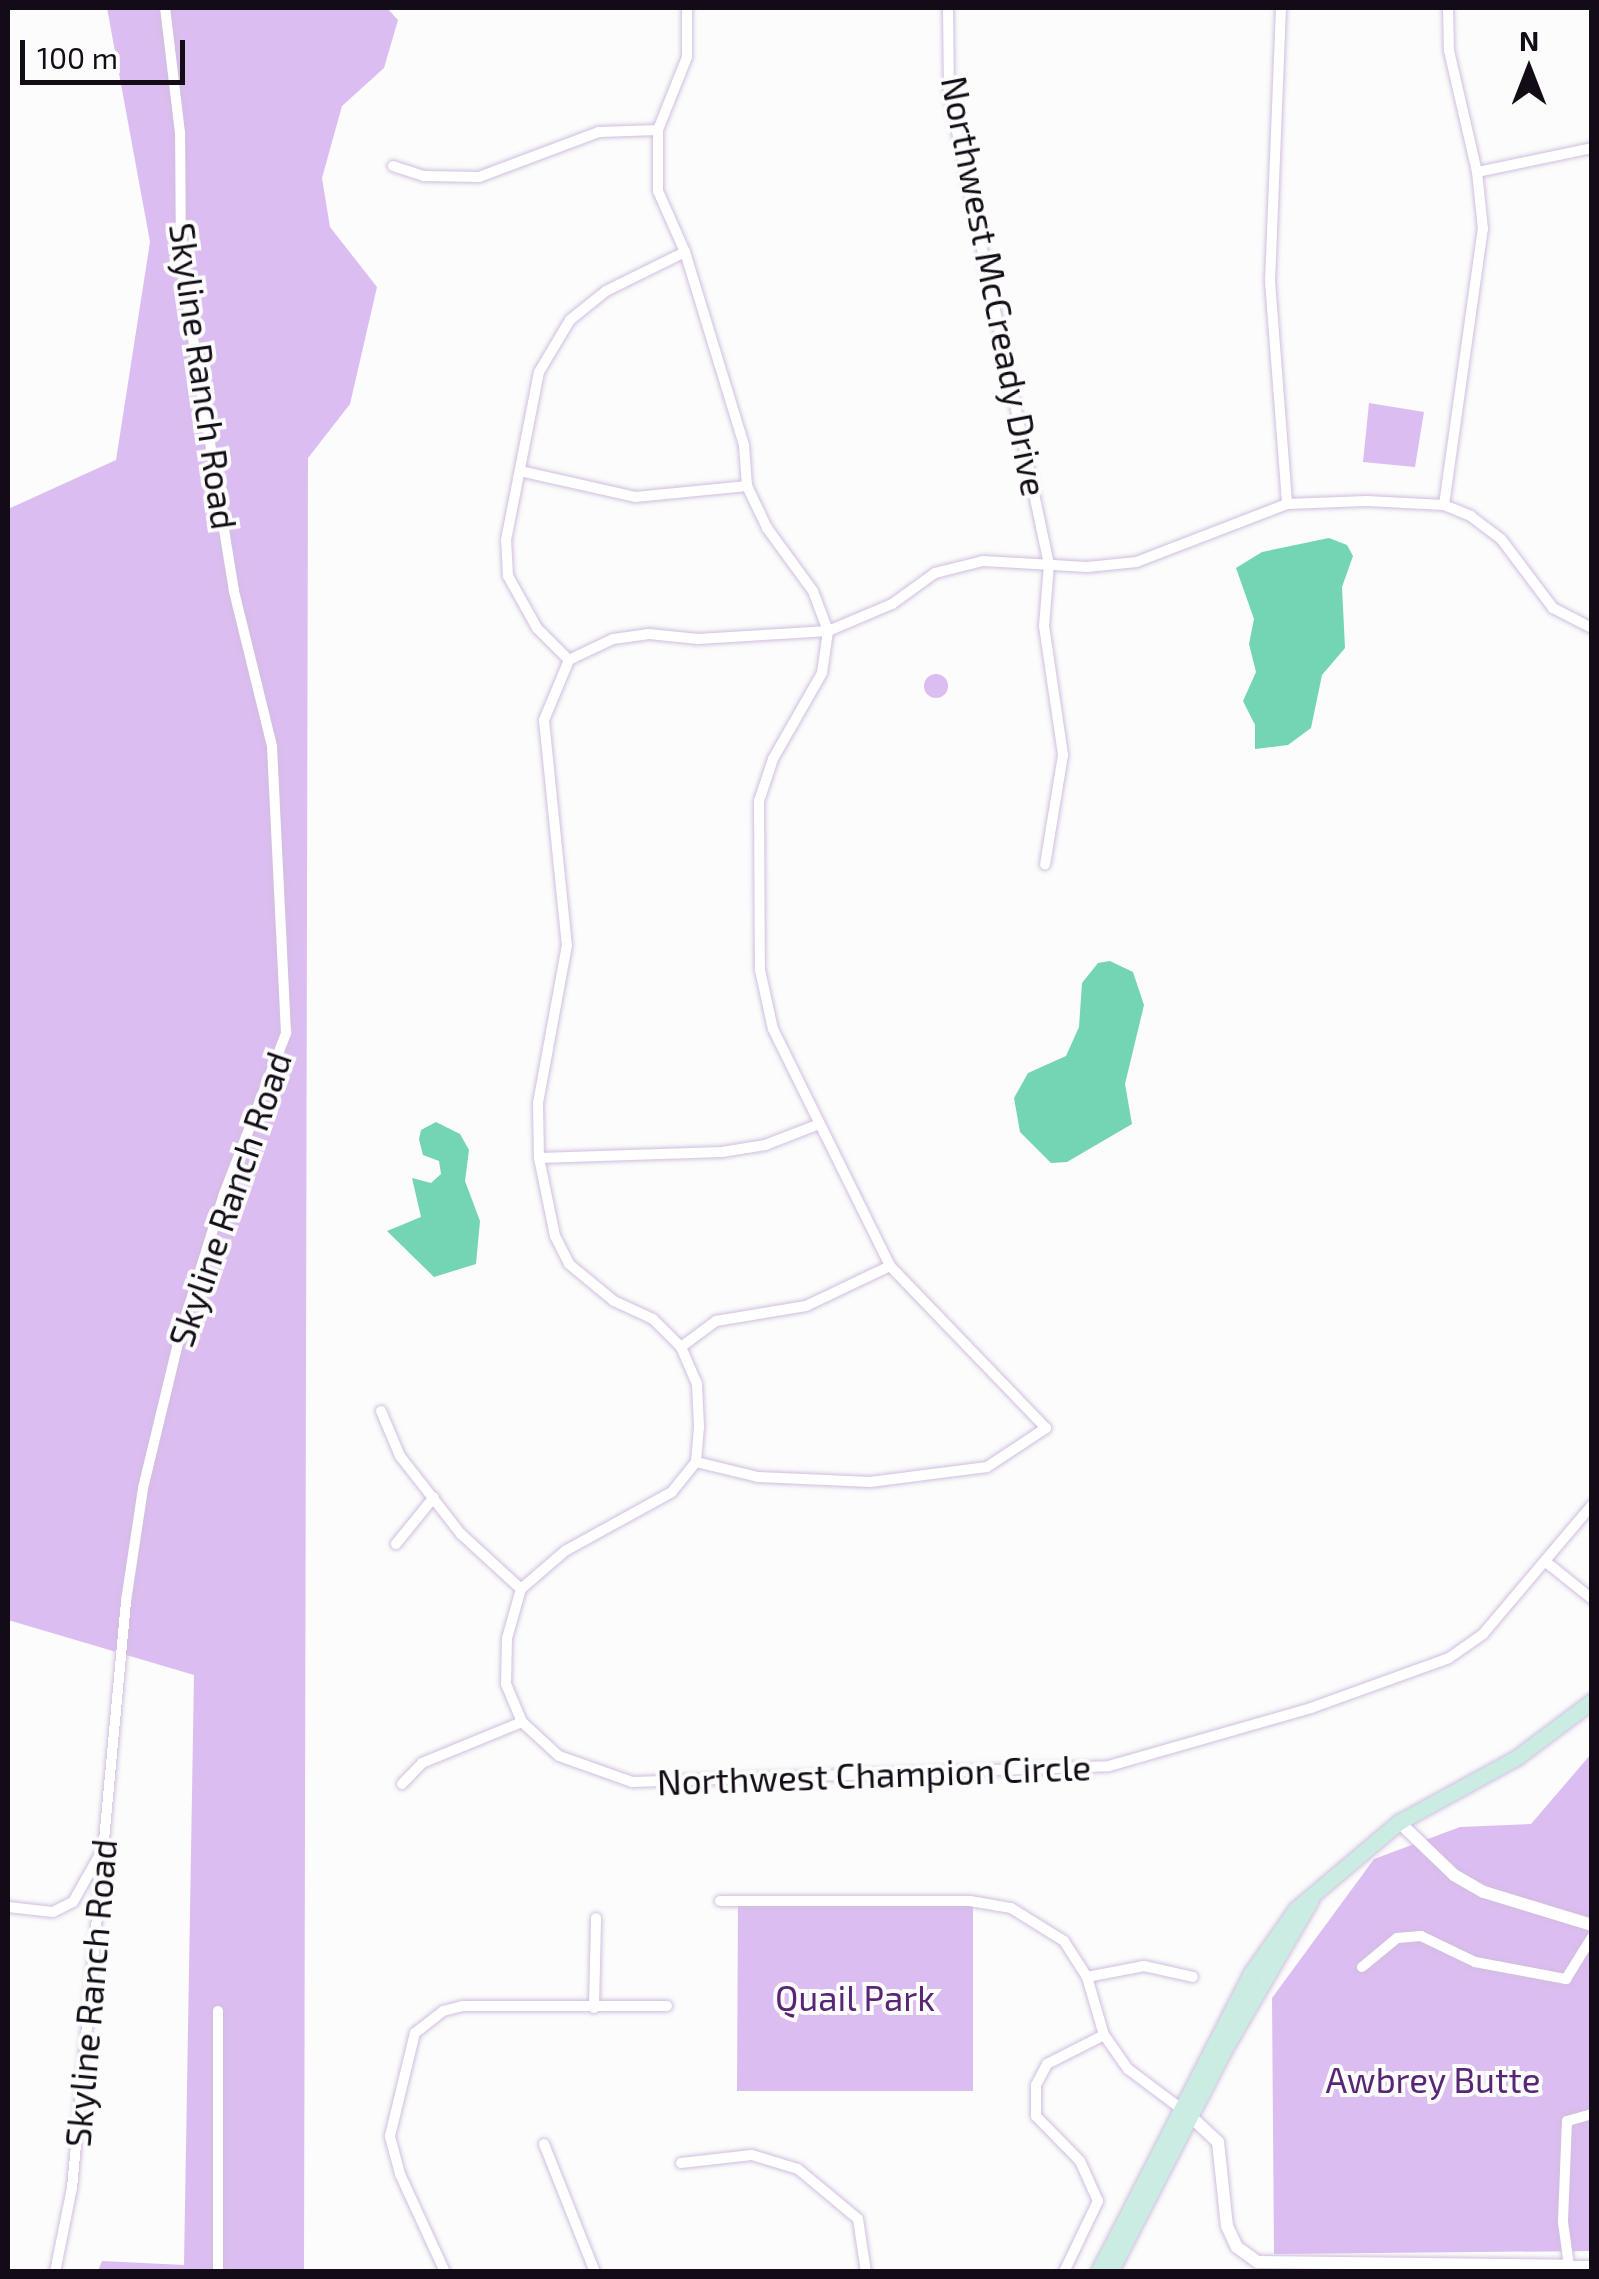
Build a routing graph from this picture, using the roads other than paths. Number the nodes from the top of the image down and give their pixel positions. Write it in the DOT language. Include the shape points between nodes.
graph roads {
  1 [pos="165,8"];
  2 [pos="687,8"];
  3 [pos="948,8"];
  4 [pos="1281,8"];
  5 [pos="1448,8"];
  6 [pos="658,130"];
  7 [pos="1592,148"];
  8 [pos="393,166"];
  9 [pos="1477,172"];
  10 [pos="685,252"];
  11 [pos="520,471"];
  12 [pos="747,486"];
  13 [pos="1287,504"];
  14 [pos="1444,504"];
  15 [pos="1049,564"];
  16 [pos="1592,628"];
  17 [pos="828,631"];
  18 [pos="569,660"];
  19 [pos="1045,865"];
  20 [pos="818,1125"];
  21 [pos="539,1158"];
  22 [pos="890,1266"];
  23 [pos="681,1346"];
  24 [pos="381,1411"];
  25 [pos="696,1462"];
  26 [pos="434,1497"];
  27 [pos="1592,1505"];
  28 [pos="396,1544"];
  29 [pos="1546,1562"];
  30 [pos="521,1590"];
  31 [pos="1592,1599"];
  32 [pos="1592,1701"];
  33 [pos="522,1722"];
  34 [pos="402,1784"];
  35 [pos="1398,1822"];
  36 [pos="104,1847"];
  37 [pos="720,1901"];
  38 [pos="8,1907"];
  39 [pos="596,1918"];
  40 [pos="1592,1925"];
  41 [pos="1592,1938"];
  42 [pos="1362,1967"];
  43 [pos="1087,1976"];
  44 [pos="1192,1976"];
  45 [pos="667,2006"];
  46 [pos="594,2008"];
  47 [pos="218,2010"];
  48 [pos="1104,2036"];
  49 [pos="1186,2112"];
  50 [pos="1592,2114"];
  51 [pos="544,2144"];
  52 [pos="680,2163"];
  53 [pos="1592,2266"];
  54 [pos="1570,2269"];
  55 [pos="55,2272"];
  56 [pos="218,2272"];
  57 [pos="444,2272"];
  58 [pos="596,2272"];
  59 [pos="866,2272"];
  60 [pos="1064,2272"];
  61 [pos="1098,2272"];
  62 [pos="1110,2272"];
  1 -- 36 [label="street, Skyline Ranch Road" via="180,133 181,262 234,591 272,746 286,1033 185,1317 144,1488 126,1602"];
  2 -- 6 [label="street" via="687,57"];
  3 -- 15 [label="street, Northwest McCready Drive" via="949,94"];
  4 -- 13 [label="street" via="1270,282"];
  5 -- 9 [label="street" via="1449,51"];
  6 -- 8 [label="street" via="599,132 478,176 424,176"];
  6 -- 10 [label="street" via="658,191"];
  7 -- 9 [label="street"];
  9 -- 14 [label="street" via="1482,235"];
  10 -- 11 [label="street" via="606,292 551,344 538,372"];
  10 -- 12 [label="street" via="744,445"];
  11 -- 12 [label="street" via="635,496"];
  11 -- 18 [label="street" via="506,540 508,576 537,628"];
  12 -- 17 [label="street" via="767,528 814,591"];
  13 -- 14 [label="street"];
  13 -- 15 [label="street" via="1138,562"];
  14 -- 16 [label="street" via="1501,539 1564,618"];
  15 -- 17 [label="street" via="983,560 935,572 892,604"];
  15 -- 19 [label="street, Northwest McCready Drive" via="1044,626 1063,755"];
  17 -- 18 [label="street" via="613,638"];
  17 -- 20 [label="street" via="822,673 772,759 759,802 760,970 773,1030"];
  18 -- 21 [label="street" via="544,720 566,944 538,1103"];
  20 -- 21 [label="street" via="722,1152"];
  20 -- 22 [label="street"];
  21 -- 23 [label="street" via="555,1236 570,1264"];
  22 -- 23 [label="street" via="806,1306 716,1321"];
  22 -- 25 [label="street" via="1046,1428 988,1466 870,1482 758,1476"];
  23 -- 25 [label="street" via="697,1384"];
  24 -- 26 [label="street" via="387,1436"];
  25 -- 30 [label="street" via="672,1492 565,1551"];
  26 -- 28 [label="street"];
  26 -- 30 [label="street" via="461,1534"];
  27 -- 29 [label="street, Northwest Champion Circle"];
  29 -- 31 [label="street"];
  29 -- 33 [label="street, Northwest Champion Circle" via="1482,1634 1448,1658 1311,1708 1110,1766 632,1782 559,1756"];
  30 -- 33 [label="street, Northwest Champion Circle" via="507,1638 506,1684"];
  32 -- 35 [label="main road" via="1516,1758"];
  33 -- 34 [label="street" via="422,1764"];
  35 -- 40 [label="street" via="1454,1875 1484,1892"];
  35 -- 49 [label="main road" via="1311,1900"];
  36 -- 38 [label="street" via="73,1902 53,1912"];
  36 -- 55 [label="street, Skyline Ranch Road" via="72,2188"];
  37 -- 43 [label="street" via="988,1903 1037,1920 1064,1941"];
  39 -- 46 [label="street"];
  41 -- 42 [label="street" via="1566,1979 1475,1962 1421,1936 1397,1938"];
  43 -- 44 [label="street" via="1144,1966"];
  43 -- 48 [label="street"];
  45 -- 46 [label="street"];
  46 -- 57 [label="street" via="463,2006 426,2021 416,2033 390,2136"];
  47 -- 56 [label="street"];
  48 -- 49 [label="street" via="1128,2069"];
  48 -- 60 [label="street" via="1047,2064 1036,2085 1036,2116 1080,2161 1098,2202"];
  49 -- 54 [label="street" via="1218,2142 1230,2236 1258,2262"];
  49 -- 61 [label="main road"];
  49 -- 62 [label="main road"];
  50 -- 54 [label="street" via="1567,2122"];
  51 -- 58 [label="street"];
  52 -- 59 [label="street" via="752,2155 798,2169 858,2219"];
  53 -- 54 [label="street"];
}
